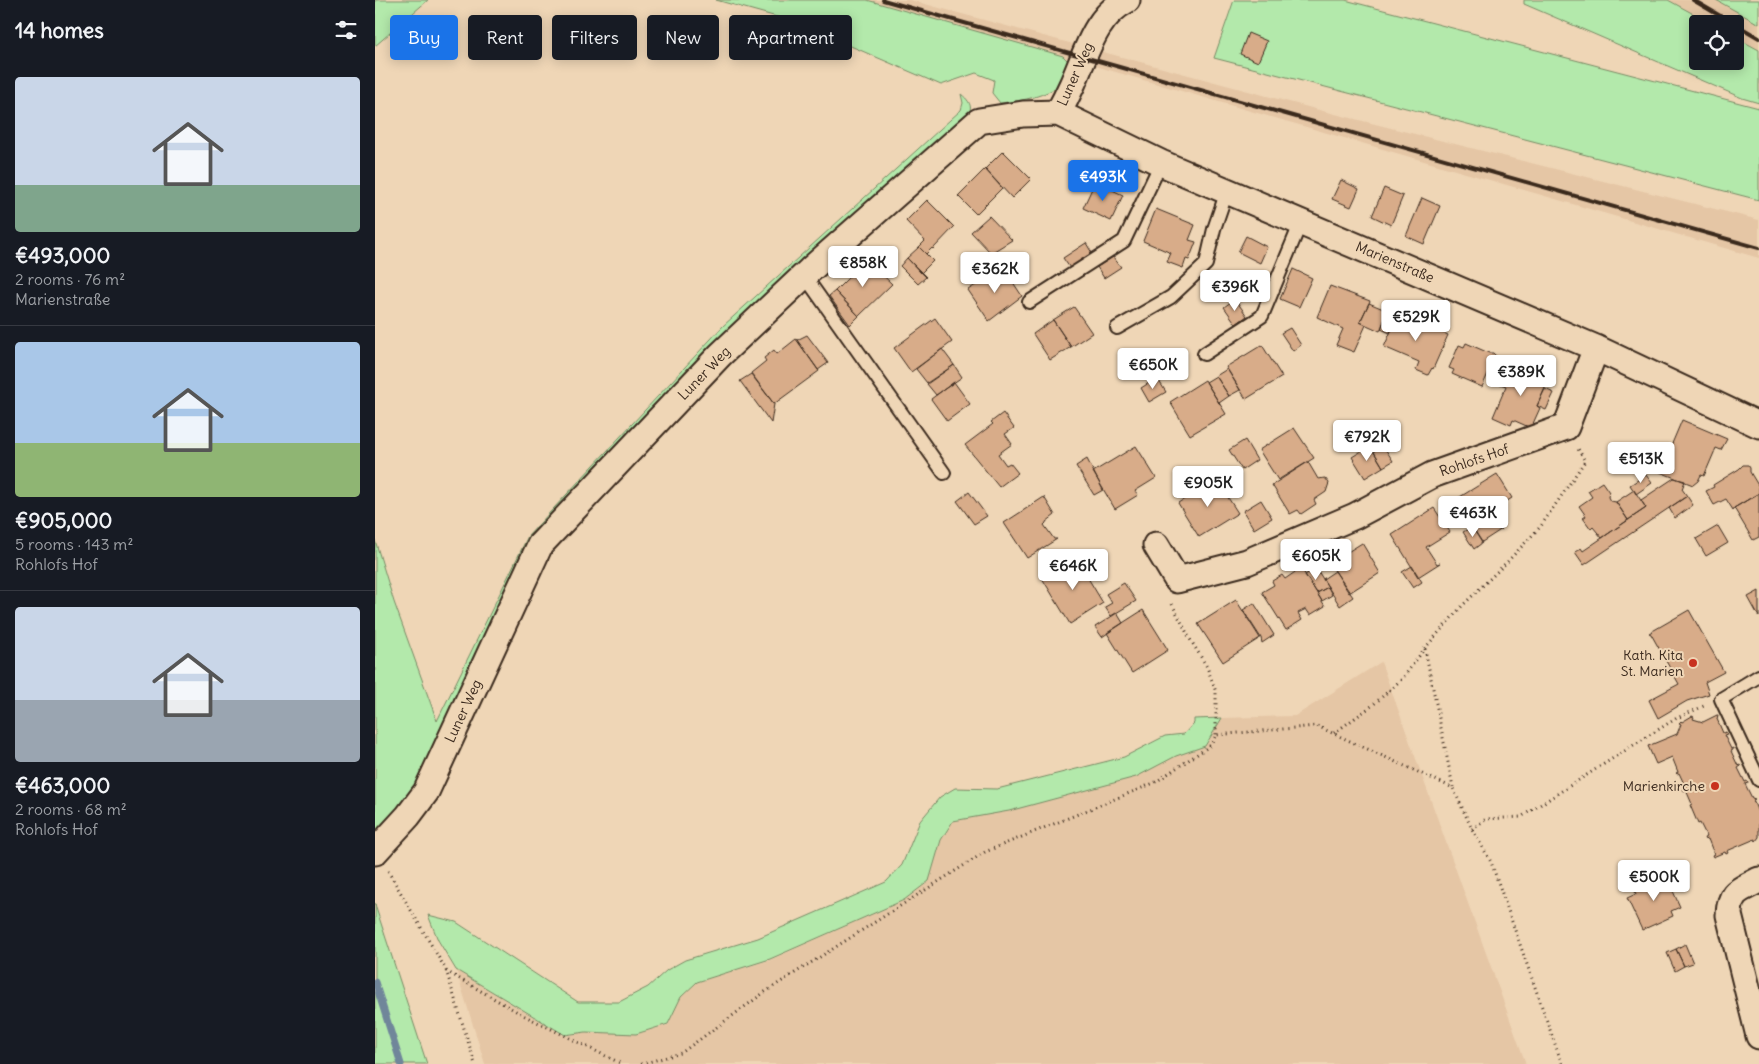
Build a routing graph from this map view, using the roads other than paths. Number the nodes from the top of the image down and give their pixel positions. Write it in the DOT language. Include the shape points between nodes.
graph roads {
  1 [pos="1127,0"];
  2 [pos="1058,113"];
  3 [pos="1161,163"];
  4 [pos="1227,190"];
  5 [pos="1301,222"];
  6 [pos="804,275"];
  7 [pos="1029,302"];
  8 [pos="1117,328"];
  9 [pos="1596,348"];
  10 [pos="1204,354"];
  11 [pos="1759,426"];
  12 [pos="944,473"];
  13 [pos="1156,545"];
  14 [pos="1759,676"];
  15 [pos="1759,780"];
  16 [pos="375,851"];
  17 [pos="1759,880"];
  18 [pos="1759,1036"];
  1 -- 2 [label="street, Luner Weg" via="1110,12 1090,41"];
  2 -- 3 [label="street, Marienstraße"];
  2 -- 6 [label="street, Luner Weg" via="1023,114 979,121"];
  3 -- 4 [label="street, Marienstraße"];
  3 -- 7 [label="lane" via="1124,241"];
  4 -- 5 [label="street, Marienstraße"];
  4 -- 8 [label="lane" via="1206,264 1171,297"];
  5 -- 9 [label="street, Marienstraße"];
  5 -- 10 [label="lane" via="1262,316"];
  6 -- 12 [label="lane"];
  6 -- 16 [label="street, Luner Weg" via="720,355 540,546 426,792"];
  9 -- 11 [label="street, Marienstraße"];
  9 -- 13 [label="street, Rohlofs Hof" via="1566,427 1432,475 1355,516 1247,562 1177,580"];
  14 -- 15 [label="lane" via="1721,699"];
  17 -- 18 [label="street" via="1735,893 1729,901 1729,915"];
}
